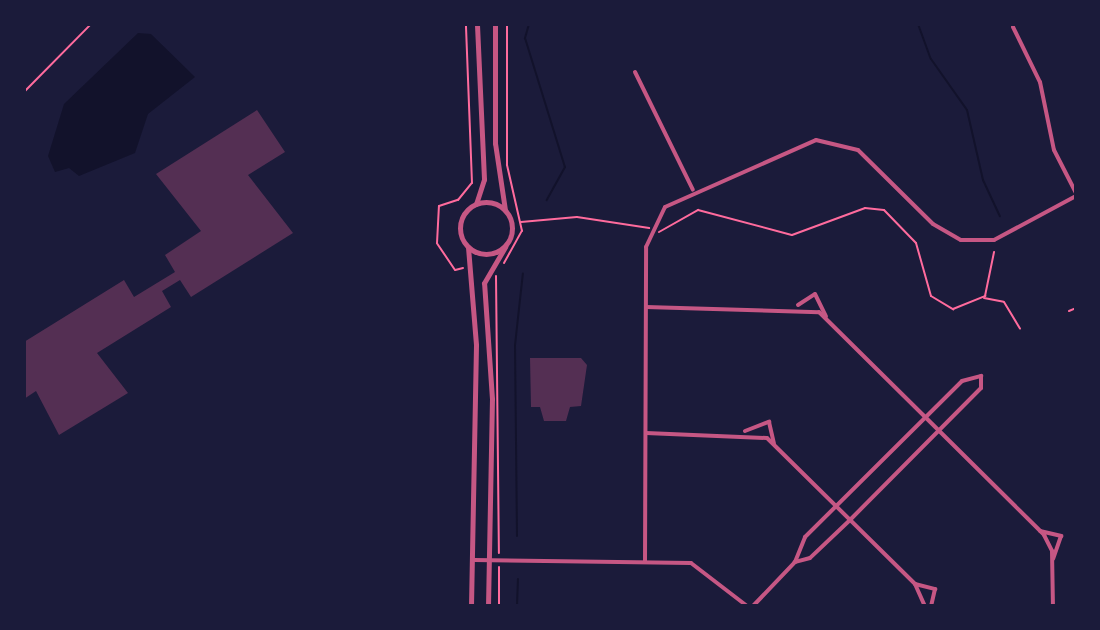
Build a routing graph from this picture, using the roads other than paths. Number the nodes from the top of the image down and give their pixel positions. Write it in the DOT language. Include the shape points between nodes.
graph roads {
  1 [pos="477,24"];
  2 [pos="495,24"];
  3 [pos="1013,27"];
  4 [pos="635,72"];
  5 [pos="693,190"];
  6 [pos="1076,194"];
  7 [pos="476,204"];
  8 [pos="505,210"];
  9 [pos="468,247"];
  10 [pos="505,247"];
  11 [pos="797,306"];
  12 [pos="646,307"];
  13 [pos="826,317"];
  14 [pos="926,416"];
  15 [pos="939,429"];
  16 [pos="745,432"];
  17 [pos="646,433"];
  18 [pos="774,443"];
  19 [pos="837,506"];
  20 [pos="850,520"];
  21 [pos="1040,531"];
  22 [pos="1053,559"];
  23 [pos="474,560"];
  24 [pos="489,560"];
  25 [pos="645,562"];
  26 [pos="795,562"];
  27 [pos="915,584"];
  28 [pos="471,606"];
  29 [pos="488,606"];
  30 [pos="747,606"];
  31 [pos="753,606"];
  32 [pos="925,606"];
  33 [pos="931,606"];
  34 [pos="1053,606"];
  1 -- 7 [label="street" via="481,190"];
  2 -- 8 [label="street"];
  3 -- 6 [label="street" via="1040,82 1054,150"];
  4 -- 5 [label="street"];
  5 -- 6 [label="street" via="799,144 828,140 858,150 933,224 961,240 994,240"];
  5 -- 12 [label="street" via="652,225"];
  7 -- 8 [label="street"];
  7 -- 9 [label="street" via="460,228"];
  8 -- 10 [label="street" via="512,228"];
  9 -- 10 [label="street" via="486,255"];
  9 -- 23 [label="street" via="476,345"];
  10 -- 24 [label="street" via="487,268"];
  11 -- 12 [label="street"];
  11 -- 13 [label="street"];
  11 -- 13 [label="street" via="815,294"];
  12 -- 17 [label="street"];
  13 -- 14 [label="street"];
  14 -- 15 [label="street"];
  14 -- 15 [label="street" via="969,375 981,376 981,388"];
  14 -- 19 [label="street"];
  15 -- 20 [label="street"];
  15 -- 21 [label="street"];
  16 -- 17 [label="street"];
  16 -- 18 [label="street"];
  16 -- 18 [label="street" via="764,421"];
  17 -- 25 [label="street"];
  18 -- 19 [label="street"];
  19 -- 20 [label="street"];
  19 -- 26 [label="street" via="800,544"];
  20 -- 26 [label="street" via="810,558"];
  20 -- 27 [label="street"];
  21 -- 22 [label="street"];
  21 -- 22 [label="street" via="1061,536"];
  22 -- 34 [label="street"];
  23 -- 24 [label="street"];
  23 -- 28 [label="street"];
  24 -- 25 [label="street"];
  24 -- 29 [label="street"];
  25 -- 30 [label="street" via="702,566"];
  26 -- 31 [label="street"];
  27 -- 32 [label="street"];
  27 -- 33 [label="street" via="935,589"];
}
